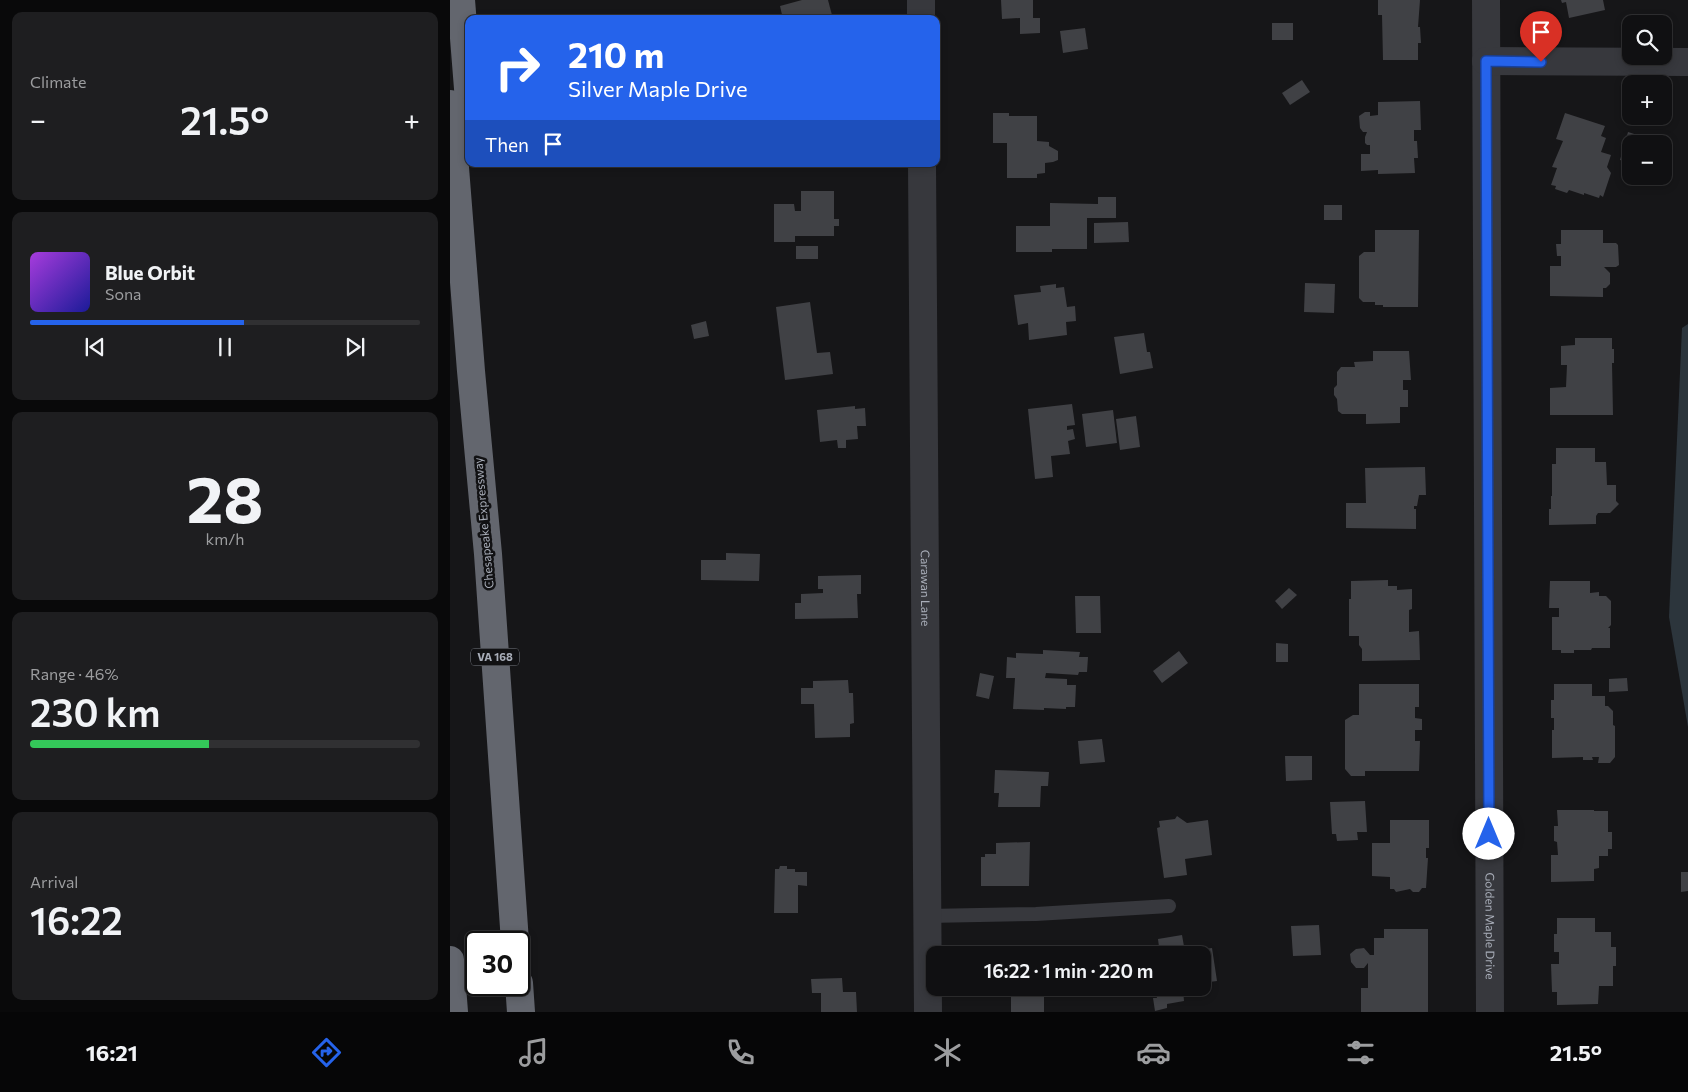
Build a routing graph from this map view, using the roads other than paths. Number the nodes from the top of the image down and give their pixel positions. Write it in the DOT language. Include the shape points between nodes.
graph roads {
  1 [pos="461,0"];
  2 [pos="921,0"];
  3 [pos="1486,0"];
  4 [pos="921,15"];
  5 [pos="465,50"];
  6 [pos="1486,61"];
  7 [pos="1688,62"];
  8 [pos="450,104"];
  9 [pos="473,167"];
  10 [pos="922,167"];
  11 [pos="470,371"];
  12 [pos="1169,906"];
  13 [pos="927,916"];
  14 [pos="514,931"];
  15 [pos="450,960"];
  16 [pos="520,996"];
  17 [pos="454,1012"];
  18 [pos="521,1012"];
  19 [pos="928,1012"];
  20 [pos="1490,1012"];
  1 -- 5 [label="highway"];
  2 -- 4 [label="street"];
  3 -- 6 [label="street, Golden Maple Drive"];
  6 -- 7 [label="street"];
  6 -- 20 [label="street, Golden Maple Drive"];
  8 -- 11 [label="highway, Chesapeake Expressway / VA 168"];
  9 -- 11 [label="highway" via="476,200"];
  10 -- 13 [label="street, Carawan Lane"];
  11 -- 14 [label="highway, Chesapeake Expressway / VA 168" via="488,554"];
  12 -- 13 [label="lane" via="1036,914"];
  13 -- 19 [label="street, Carawan Lane"];
  15 -- 17 [label="highway"];
  16 -- 18 [label="highway"];
}
